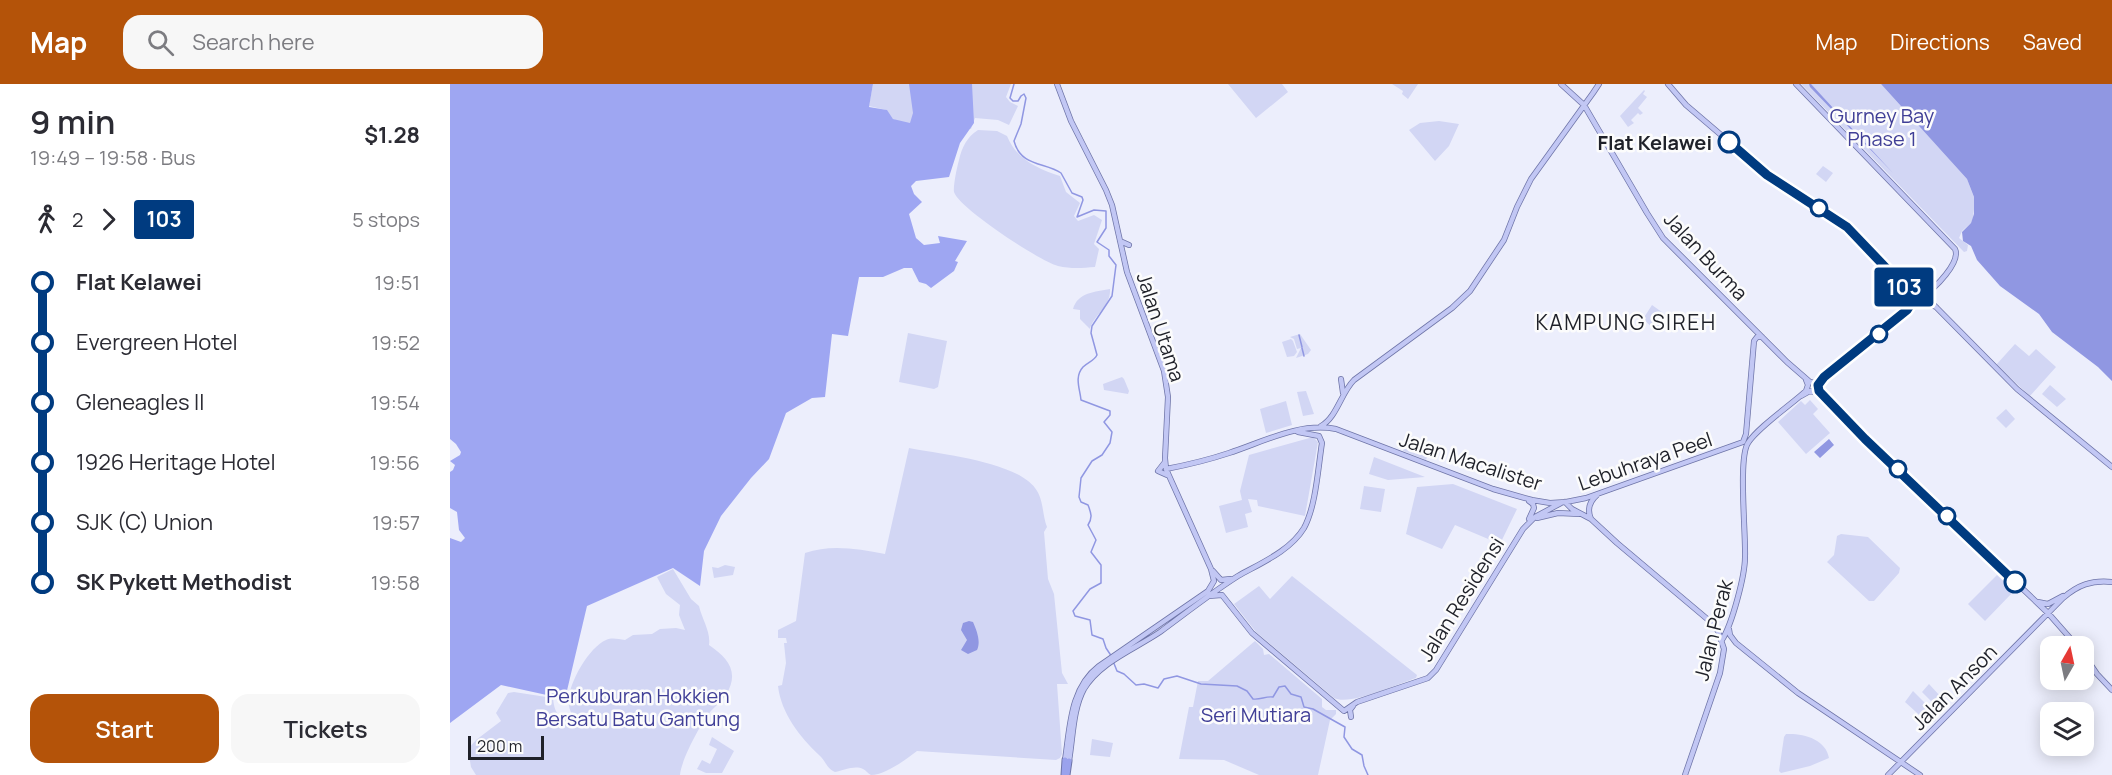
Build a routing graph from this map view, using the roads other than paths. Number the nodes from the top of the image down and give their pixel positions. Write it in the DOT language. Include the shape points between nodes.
graph roads {
  1 [pos="1057,84"];
  2 [pos="1561,84"];
  3 [pos="1599,84"];
  4 [pos="1668,84"];
  5 [pos="1796,84"];
  6 [pos="1592,94"];
  7 [pos="1575,96"];
  8 [pos="1585,107"];
  9 [pos="1519,204"];
  10 [pos="1515,215"];
  11 [pos="1120,241"];
  12 [pos="1129,245"];
  13 [pos="1938,282"];
  14 [pos="1905,288"];
  15 [pos="1936,308"];
  16 [pos="1907,310"];
  17 [pos="1762,337"];
  18 [pos="1824,377"];
  19 [pos="1804,378"];
  20 [pos="1353,382"];
  21 [pos="1343,393"];
  22 [pos="1820,394"];
  23 [pos="1801,396"];
  24 [pos="1334,412"];
  25 [pos="1315,428"];
  26 [pos="1336,429"];
  27 [pos="1295,431"];
  28 [pos="1746,434"];
  29 [pos="1756,434"];
  30 [pos="1735,446"];
  31 [pos="1745,452"];
  32 [pos="1166,453"];
  33 [pos="1165,461"];
  34 [pos="1182,466"];
  35 [pos="2112,467"];
  36 [pos="1166,469"];
  37 [pos="1170,478"];
  38 [pos="1599,494"];
  39 [pos="1563,495"];
  40 [pos="1524,498"];
  41 [pos="1575,501"];
  42 [pos="1551,502"];
  43 [pos="1563,502"];
  44 [pos="1589,518"];
  45 [pos="1523,529"];
  46 [pos="1211,568"];
  47 [pos="1239,576"];
  48 [pos="2112,582"];
  49 [pos="2068,593"];
  50 [pos="1209,596"];
  51 [pos="2034,600"];
  52 [pos="2040,606"];
  53 [pos="1734,608"];
  54 [pos="2044,616"];
  55 [pos="1730,620"];
  56 [pos="1712,623"];
  57 [pos="2068,636"];
  58 [pos="1722,641"];
  59 [pos="1736,643"];
  60 [pos="1724,649"];
  61 [pos="1113,659"];
  62 [pos="2094,670"];
  63 [pos="2112,690"];
  64 [pos="1357,702"];
  65 [pos="1333,703"];
  66 [pos="1351,717"];
  67 [pos="1910,753"];
  68 [pos="1892,757"];
  69 [pos="1067,760"];
  70 [pos="1902,763"];
  71 [pos="1892,770"];
  72 [pos="1065,775"];
  73 [pos="1685,775"];
  74 [pos="1888,775"];
  75 [pos="1915,775"];
  76 [pos="1920,775"];
  1 -- 11 [label="main road, Jalan Utama" via="1106,190"];
  2 -- 7 [label="main road, Jalan Burma"];
  3 -- 6 [label="main road"];
  4 -- 14 [label="main road" via="1686,105 1767,175 1847,227"];
  5 -- 13 [label="main road" via="1955,249 1955,261"];
  6 -- 7 [label="main road" via="1584,98"];
  6 -- 8 [label="main road"];
  7 -- 8 [label="main road, Jalan Burma"];
  8 -- 9 [label="main road" via="1534,174"];
  8 -- 17 [label="main road, Jalan Burma" via="1661,235"];
  9 -- 10 [label="main road"];
  9 -- 10 [label="main road" via="1522,211"];
  10 -- 20 [label="main road" via="1501,245 1467,296"];
  11 -- 12 [label="main road"];
  11 -- 32 [label="main road, Jalan Utama" via="1166,381"];
  13 -- 14 [label="main road" via="1923,295"];
  13 -- 15 [label="main road" via="1930,296"];
  14 -- 16 [label="main road" via="1912,298"];
  15 -- 16 [label="main road" via="1924,303"];
  15 -- 35 [label="main road" via="2022,394"];
  16 -- 18 [label="main road"];
  17 -- 19 [label="main road, Jalan Burma"];
  17 -- 28 [label="main road" via="1754,341"];
  18 -- 19 [label="main road" via="1815,383"];
  18 -- 22 [label="main road" via="1818,385"];
  19 -- 23 [label="main road" via="1808,388"];
  20 -- 21 [label="main road"];
  20 -- 21 [label="main road" via="1341,379"];
  21 -- 24 [label="main road"];
  22 -- 23 [label="main road" via="1810,391"];
  22 -- 51 [label="main road"];
  23 -- 29 [label="main road"];
  24 -- 25 [label="main road" via="1326,423"];
  24 -- 26 [label="main road" via="1332,423"];
  25 -- 26 [label="main road, Jalan Macalister"];
  25 -- 27 [label="main road, Jalan Macalister"];
  26 -- 40 [label="main road, Jalan Macalister"];
  27 -- 34 [label="main road, Jalan Macalister"];
  27 -- 47 [label="main road" via="1317,435 1322,440 1309,517 1300,534 1283,550"];
  28 -- 29 [label="main road"];
  28 -- 30 [label="main road, Lebuhraya Peel" via="1744,441"];
  29 -- 31 [label="main road"];
  30 -- 31 [label="main road, Lebuhraya Peel"];
  30 -- 38 [label="main road, Lebuhraya Peel"];
  31 -- 53 [label="main road, Jalan Perak" via="1745,562"];
  32 -- 33 [label="main road, Jalan Utama"];
  32 -- 34 [label="main road" via="1170,464"];
  33 -- 36 [label="main road, Jalan Utama"];
  33 -- 37 [label="main road" via="1158,471"];
  34 -- 36 [label="main road, Jalan Macalister"];
  34 -- 37 [label="main road"];
  36 -- 37 [label="main road, Jalan Utama"];
  37 -- 46 [label="main road, Jalan Utama"];
  38 -- 41 [label="main road, Lebuhraya Peel"];
  38 -- 44 [label="main road" via="1590,504"];
  39 -- 41 [label="main road"];
  39 -- 42 [label="main road"];
  39 -- 43 [label="main road"];
  40 -- 42 [label="main road, Jalan Macalister"];
  40 -- 45 [label="main road" via="1534,508"];
  41 -- 43 [label="main road, Lebuhraya Peel"];
  42 -- 43 [label="main road, Jalan Macalister"];
  43 -- 44 [label="main road, Jalan Macalister"];
  43 -- 45 [label="main road, Jalan Residensi" via="1535,517"];
  44 -- 45 [label="main road" via="1567,512 1552,514"];
  44 -- 56 [label="main road, Jalan Macalister"];
  45 -- 64 [label="main road, Jalan Residensi" via="1436,670 1422,681"];
  46 -- 47 [label="main road" via="1221,580"];
  46 -- 61 [label="main road, Jalan Utama" via="1213,583 1208,591"];
  47 -- 50 [label="main road"];
  48 -- 49 [label="main road" via="2091,582"];
  49 -- 51 [label="main road" via="2048,604"];
  49 -- 54 [label="main road, Jalan Anson"];
  50 -- 61 [label="main road" via="1157,634"];
  50 -- 65 [label="main road" via="1222,595 1251,633"];
  51 -- 52 [label="main road"];
  52 -- 54 [label="main road"];
  52 -- 54 [label="main road"];
  53 -- 55 [label="main road, Jalan Perak"];
  53 -- 56 [label="main road" via="1727,626"];
  54 -- 57 [label="main road"];
  54 -- 67 [label="main road, Jalan Anson"];
  55 -- 58 [label="main road, Jalan Perak"];
  55 -- 59 [label="main road" via="1730,634"];
  56 -- 58 [label="main road, Jalan Macalister"];
  58 -- 60 [label="main road, Jalan Perak"];
  59 -- 60 [label="main road" via="1727,641"];
  59 -- 68 [label="main road" via="1798,693"];
  60 -- 73 [label="main road, Jalan Perak" via="1720,673"];
  61 -- 69 [label="main road" via="1082,693"];
  62 -- 63 [label="main road"];
  64 -- 65 [label="main road"];
  64 -- 65 [label="main road, Jalan Residensi" via="1344,711"];
  64 -- 66 [label="main road"];
  67 -- 68 [label="main road"];
  67 -- 70 [label="main road, Jalan Anson"];
  68 -- 70 [label="main road"];
  68 -- 71 [label="main road"];
  69 -- 72 [label="highway"];
  70 -- 71 [label="main road, Jalan Anson"];
  70 -- 76 [label="main road"];
  71 -- 74 [label="main road, Jalan Anson"];
  71 -- 75 [label="main road" via="1901,766"];
}
